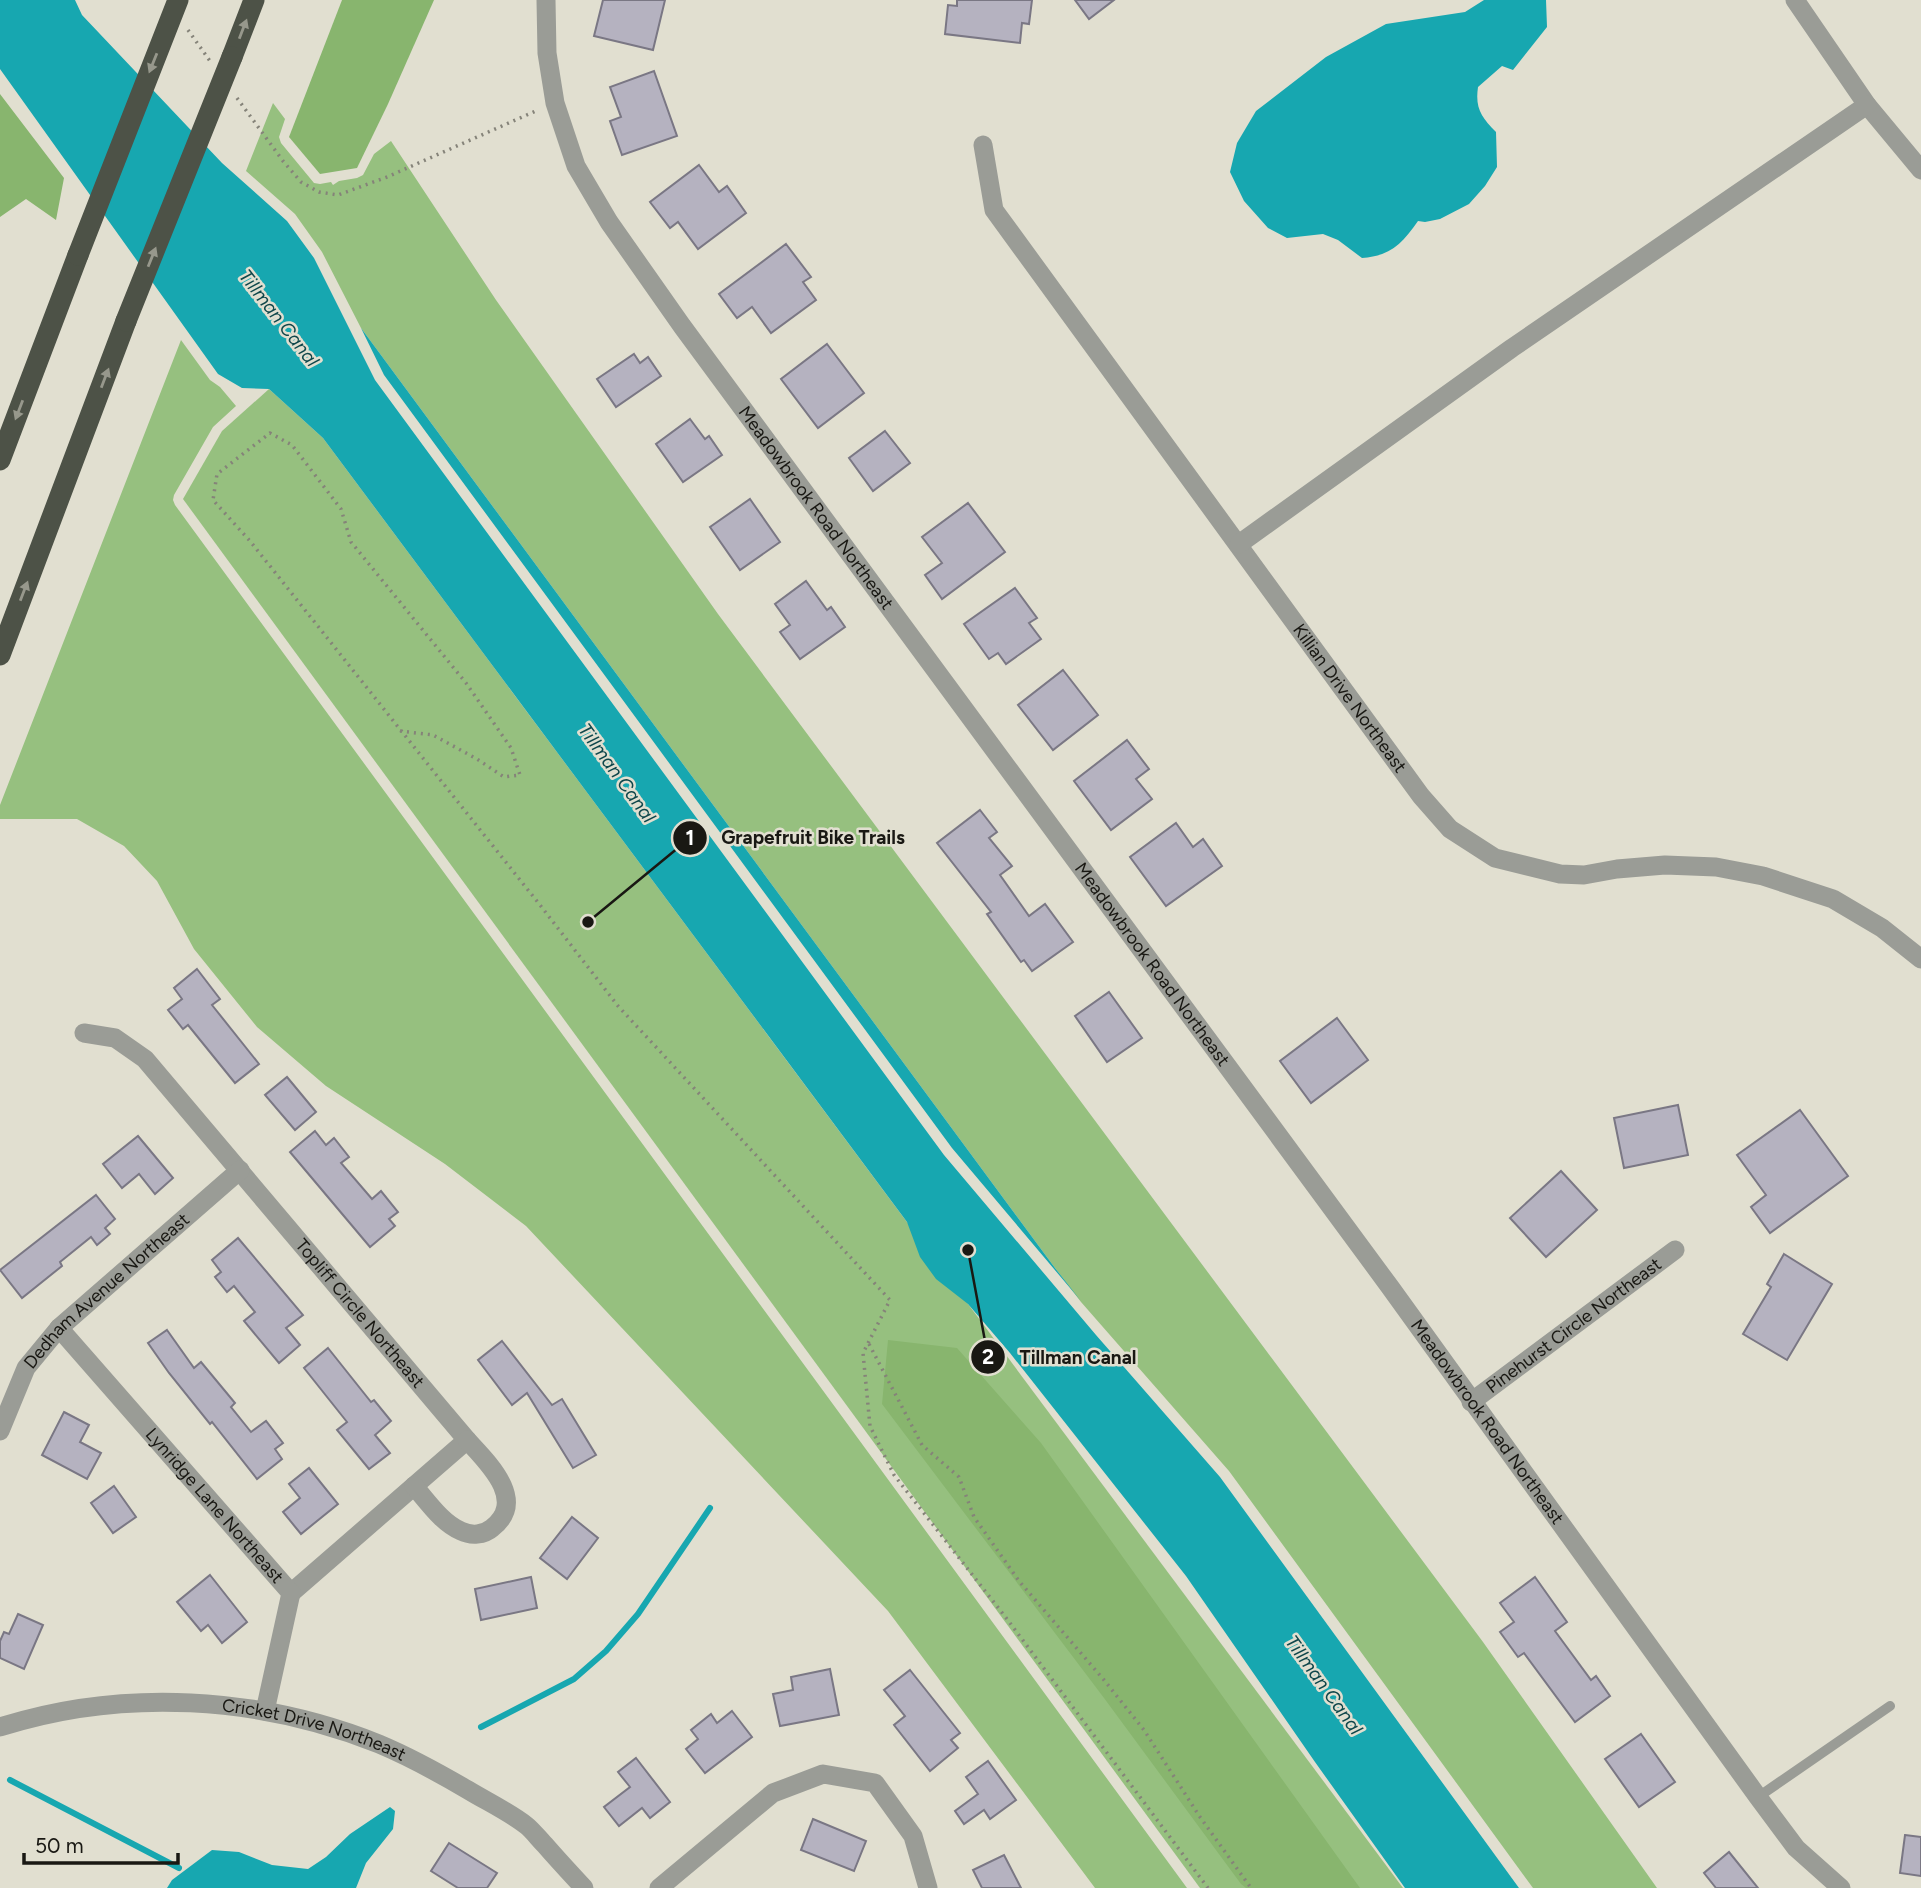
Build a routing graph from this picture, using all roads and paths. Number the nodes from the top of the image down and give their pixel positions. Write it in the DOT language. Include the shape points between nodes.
graph roads {
  1 [pos="178,0"];
  2 [pos="254,0"];
  3 [pos="546,0"];
  4 [pos="1794,0"];
  5 [pos="182,22"];
  6 [pos="223,62"];
  7 [pos="231,90"];
  8 [pos="555,103"];
  9 [pos="1867,105"];
  10 [pos="983,145"];
  11 [pos="1921,170"];
  12 [pos="0,460"];
  13 [pos="1239,544"];
  14 [pos="0,655"];
  15 [pos="400,731"];
  16 [pos="1917,950"];
  17 [pos="84,1032"];
  18 [pos="240,1170"];
  19 [pos="1675,1250"];
  20 [pos="59,1328"];
  21 [pos="868,1343"];
  22 [pos="1471,1402"];
  23 [pos="0,1431"];
  24 [pos="467,1440"];
  25 [pos="414,1486"];
  26 [pos="291,1593"];
  27 [pos="1890,1706"];
  28 [pos="265,1711"];
  29 [pos="0,1727"];
  30 [pos="1758,1797"];
  31 [pos="584,1888"];
  32 [pos="659,1888"];
  33 [pos="928,1888"];
  34 [pos="1208,1888"];
  35 [pos="1251,1888"];
  36 [pos="1841,1888"];
  1 -- 12 [label="highway, one-way, bridge"];
  6 -- 2 [label="highway, one-way"];
  3 -- 8 [label="street, Meadowbrook Road Northeast" via="547,53"];
  4 -- 9 [label="street"];
  5 -- 6 [label="path"];
  14 -- 6 [label="highway, one-way, bridge"];
  7 -- 8 [label="path" via="302,182 319,192 338,195"];
  8 -- 22 [label="street, Meadowbrook Road Northeast" via="576,166 682,326"];
  9 -- 11 [label="street"];
  9 -- 13 [label="street" via="1512,348"];
  10 -- 13 [label="street, Killian Drive Northeast" via="994,210"];
  13 -- 16 [label="street, Killian Drive Northeast" via="1421,796 1450,830 1494,858 1560,874 1665,865 1716,867 1762,876 1833,900"];
  15 -- 15 [label="path" via="213,500 218,474 270,433 292,445 341,509 351,542 466,683 511,748 520,775 504,777 433,735"];
  15 -- 21 [label="path" via="618,1006 890,1300"];
  17 -- 18 [label="street, Topliff Circle Northeast" via="115,1038 145,1059"];
  18 -- 20 [label="street, Dedham Avenue Northeast"];
  18 -- 24 [label="street, Topliff Circle Northeast"];
  19 -- 22 [label="street, Pinehurst Circle Northeast"];
  20 -- 23 [label="street, Dedham Avenue Northeast" via="26,1368"];
  20 -- 26 [label="street, Lynridge Lane Northeast"];
  21 -- 34 [label="path" via="863,1353 870,1426 894,1475"];
  21 -- 35 [label="path" via="922,1445 959,1477 974,1517 1018,1581 1144,1730"];
  22 -- 30 [label="street, Meadowbrook Road Northeast"];
  24 -- 25 [label="street"];
  24 -- 25 [label="street" via="504,1489 504,1511 493,1528 485,1533 455,1528"];
  25 -- 26 [label="street"];
  26 -- 28 [label="street, Lynridge Lane Northeast"];
  27 -- 30 [label="lane"];
  28 -- 29 [label="street, Cricket Drive Northeast" via="189,1702 140,1702 85,1707"];
  28 -- 31 [label="street, Cricket Drive Northeast" via="379,1744 433,1769 527,1826"];
  30 -- 36 [label="street, Meadowbrook Road Northeast" via="1796,1847"];
  32 -- 33 [label="street" via="773,1793 823,1774 875,1783 913,1836"];
}
